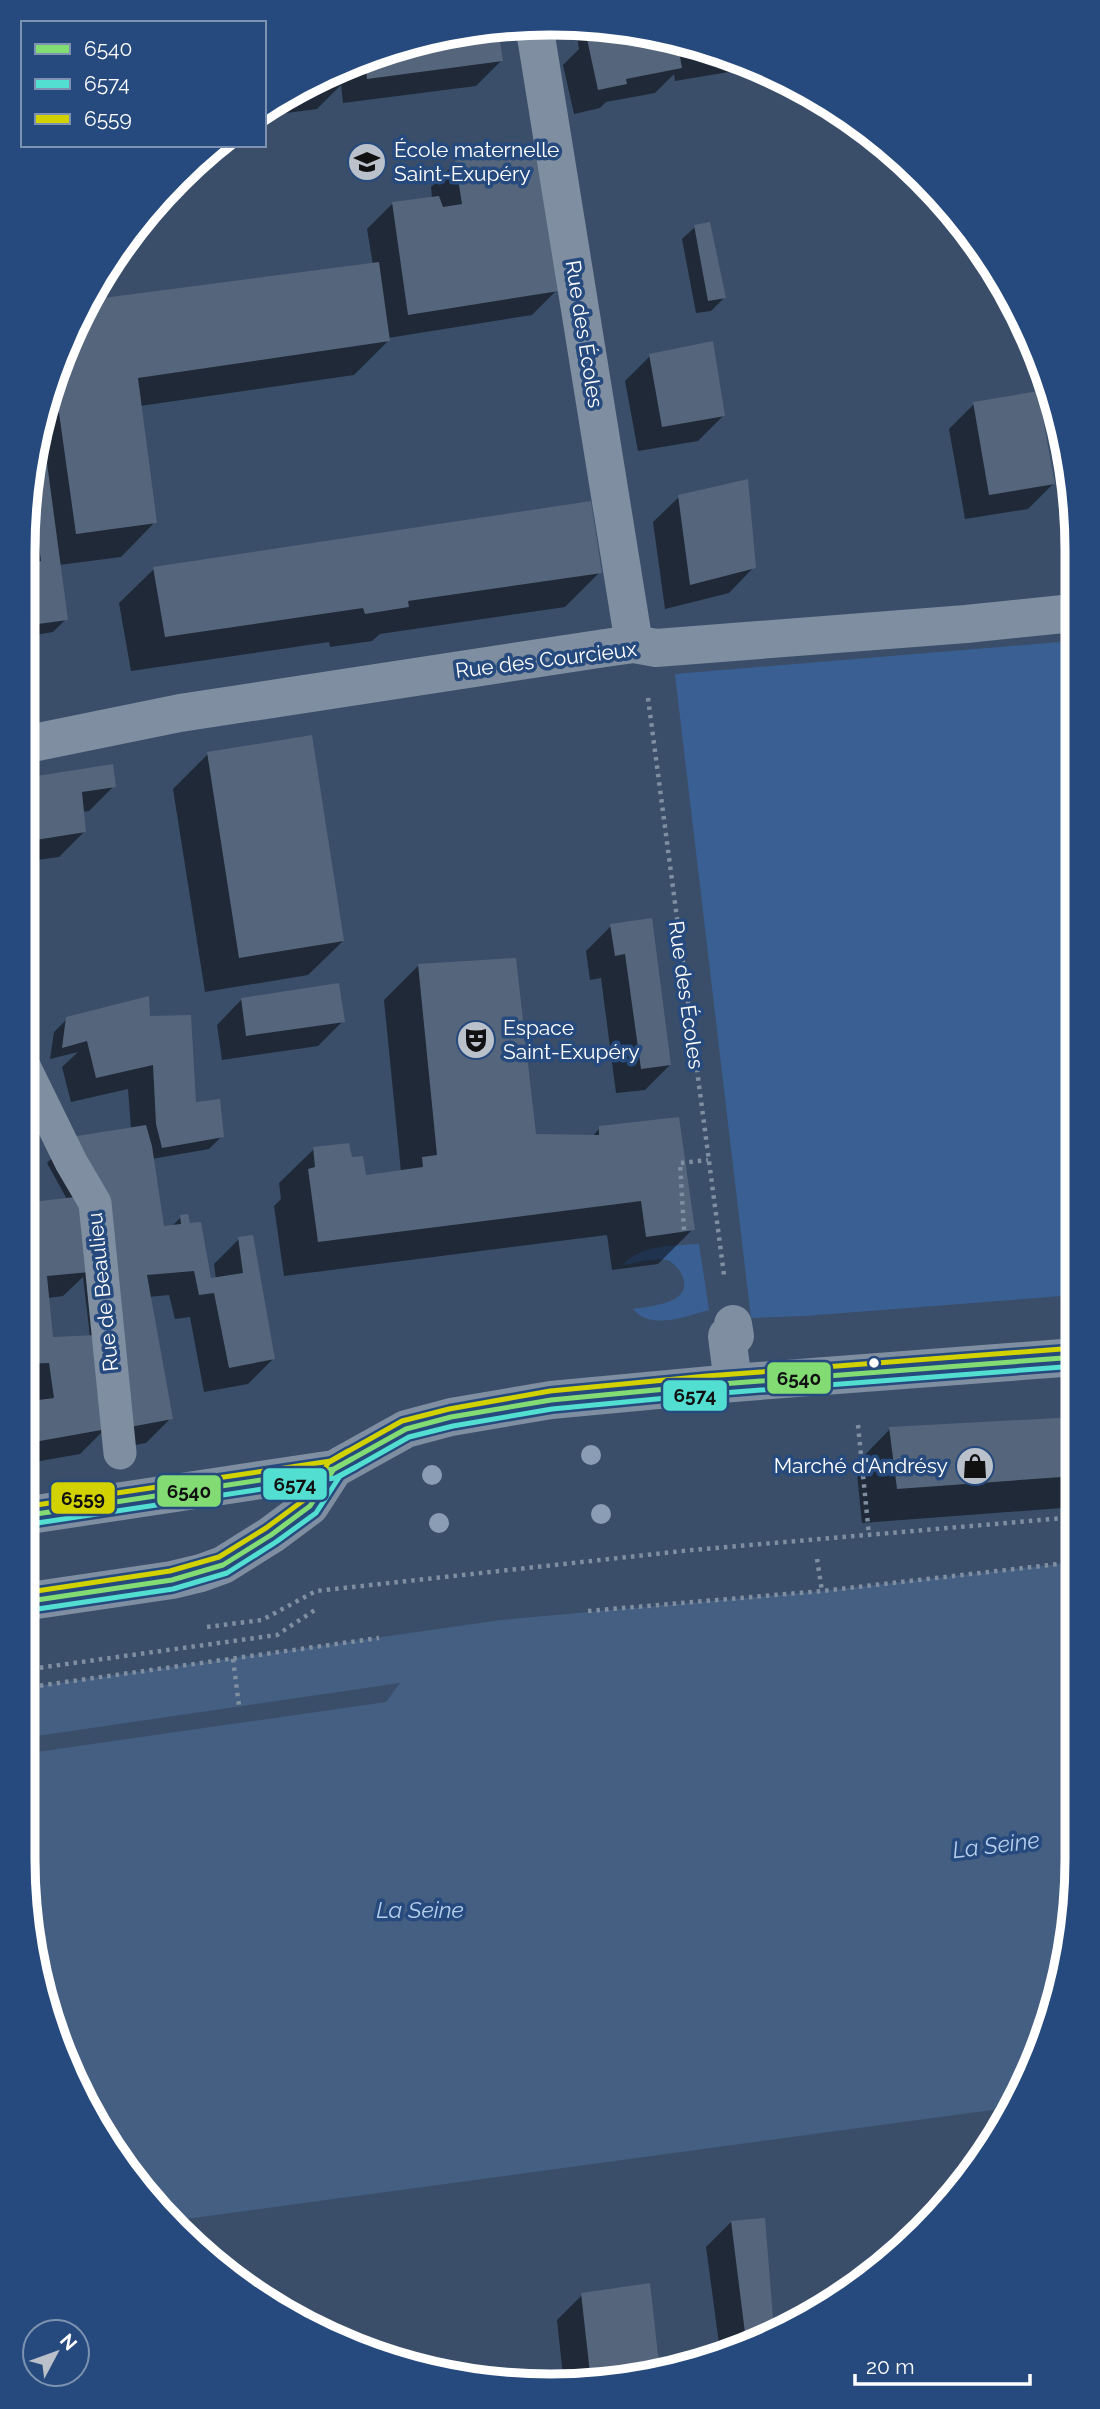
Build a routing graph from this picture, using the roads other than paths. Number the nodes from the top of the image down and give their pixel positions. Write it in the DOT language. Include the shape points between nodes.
graph roads {
  1 [pos="536,35"];
  2 [pos="1065,614"];
  3 [pos="634,644"];
  4 [pos="35,743"];
  5 [pos="35,1088"];
  6 [pos="733,1324"];
  7 [pos="1065,1358"];
  8 [pos="733,1382"];
  9 [pos="120,1453"];
  10 [pos="334,1469"];
  11 [pos="35,1514"];
  12 [pos="35,1600"];
  1 -- 3 [label="street, Rue des Écoles"];
  2 -- 3 [label="street, Rue des Courcieux" via="656,649"];
  3 -- 4 [label="street, Rue des Courcieux" via="180,713"];
  5 -- 9 [label="lane, Rue de Beaulieu" via="94,1203"];
  6 -- 8 [label="street" via="735,1336 727,1336"];
  7 -- 8 [label="street"];
  8 -- 10 [label="street" via="551,1400 451,1417 406,1429"];
  10 -- 11 [label="street"];
  10 -- 12 [label="street" via="310,1506 223,1565 172,1580"];
}
